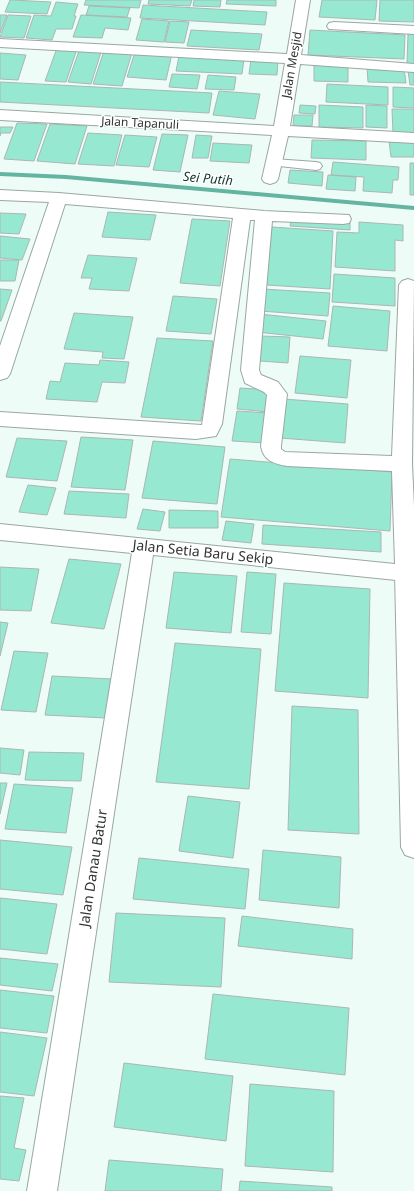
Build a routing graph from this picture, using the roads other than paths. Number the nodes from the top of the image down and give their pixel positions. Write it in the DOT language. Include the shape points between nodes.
graph roads {
  1 [pos="303,0"];
  2 [pos="334,26"];
  3 [pos="414,30"];
  4 [pos="0,43"];
  5 [pos="293,60"];
  6 [pos="414,68"];
  7 [pos="0,115"];
  8 [pos="281,131"];
  9 [pos="414,138"];
  10 [pos="274,163"];
  11 [pos="316,166"];
  12 [pos="270,179"];
  13 [pos="0,195"];
  14 [pos="59,198"];
  15 [pos="242,213"];
  16 [pos="264,216"];
  17 [pos="343,218"];
  18 [pos="408,285"];
  19 [pos="0,374"];
  20 [pos="0,419"];
  21 [pos="402,464"];
  22 [pos="0,532"];
  23 [pos="144,546"];
  24 [pos="410,570"];
  25 [pos="414,847"];
  26 [pos="42,1191"];
  1 -- 5 [label="street, Jalan Mesjid"];
  2 -- 3 [label="street"];
  4 -- 5 [label="street"];
  5 -- 6 [label="street"];
  5 -- 8 [label="street, Jalan Mesjid"];
  7 -- 8 [label="street, Jalan Tapanuli"];
  8 -- 9 [label="street, Jalan Tapanuli"];
  8 -- 10 [label="street, Jalan Mesjid"];
  10 -- 11 [label="lane"];
  10 -- 12 [label="street, Jalan Mesjid"];
  13 -- 14 [label="street"];
  14 -- 15 [label="street"];
  14 -- 19 [label="street"];
  15 -- 16 [label="street"];
  15 -- 20 [label="street" via="209,431"];
  16 -- 17 [label="street"];
  16 -- 21 [label="street" via="250,370 252,380 271,387 277,394 272,452 280,458 287,459"];
  18 -- 21 [label="street"];
  21 -- 24 [label="street"];
  22 -- 23 [label="street, Jalan Setia Baru Sekip"];
  23 -- 24 [label="street, Jalan Setia Baru Sekip"];
  23 -- 26 [label="street, Jalan Danau Batur"];
  24 -- 25 [label="street"];
}
